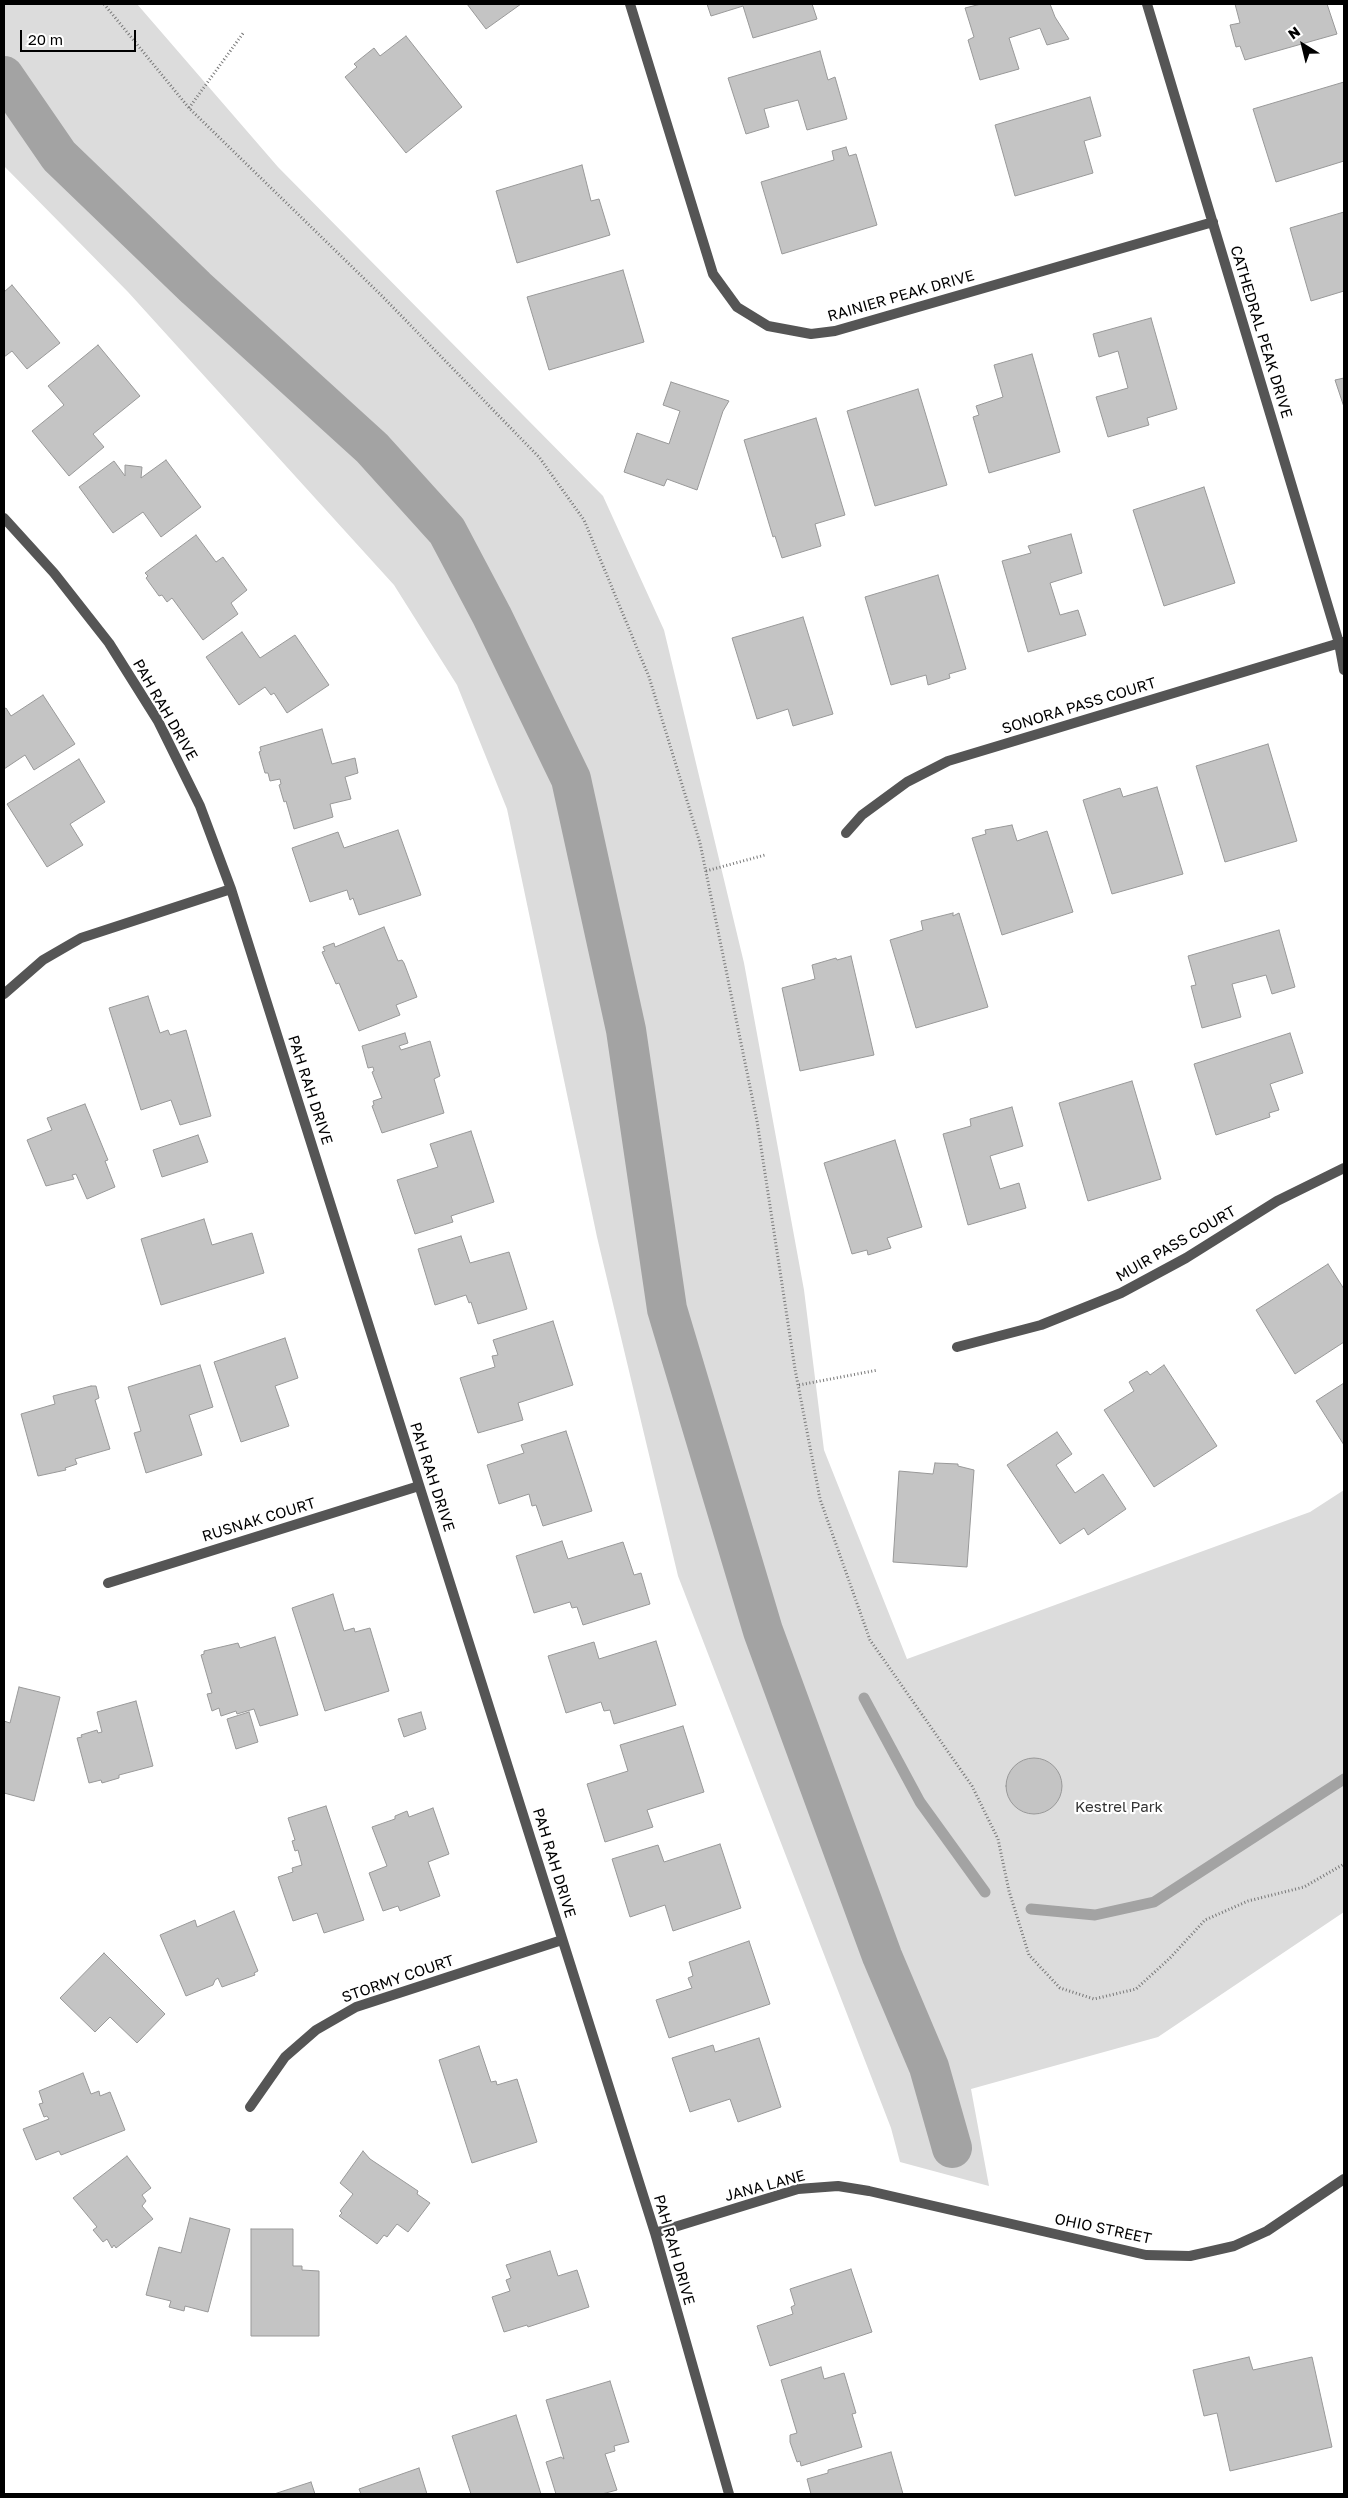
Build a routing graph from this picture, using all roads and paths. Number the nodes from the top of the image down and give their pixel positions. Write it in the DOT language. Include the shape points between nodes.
graph roads {
  1 [pos="104,4"];
  2 [pos="630,4"];
  3 [pos="1147,4"];
  4 [pos="244,32"];
  5 [pos="189,108"];
  6 [pos="1212,222"];
  7 [pos="4,518"];
  8 [pos="1342,643"];
  9 [pos="1344,670"];
  10 [pos="846,833"];
  11 [pos="765,856"];
  12 [pos="706,871"];
  13 [pos="230,889"];
  14 [pos="4,994"];
  15 [pos="1344,1168"];
  16 [pos="957,1347"];
  17 [pos="878,1370"];
  18 [pos="799,1385"];
  19 [pos="419,1486"];
  20 [pos="108,1584"];
  21 [pos="1344,1864"];
  22 [pos="562,1940"];
  23 [pos="250,2107"];
  24 [pos="1344,2179"];
  25 [pos="914,2201"];
  26 [pos="655,2233"];
  27 [pos="730,2494"];
  1 -- 5 [label="path"];
  2 -- 6 [label="street, RAINIER PEAK DRIVE" via="713,274 737,306 768,326 811,334 835,331"];
  3 -- 6 [label="street, CATHEDRAL PEAK DRIVE"];
  4 -- 5 [label="path"];
  5 -- 12 [label="path" via="382,296 539,458 584,520 649,677"];
  6 -- 8 [label="street, CATHEDRAL PEAK DRIVE"];
  7 -- 13 [label="street, PAH RAH DRIVE" via="54,574 109,644 158,721 200,806"];
  8 -- 9 [label="street, CATHEDRAL PEAK DRIVE"];
  8 -- 10 [label="street, SONORA PASS COURT" via="948,761 907,782 862,816"];
  11 -- 12 [label="path"];
  12 -- 18 [label="path" via="757,1121"];
  13 -- 14 [label="street" via="81,938 43,960"];
  13 -- 19 [label="street, PAH RAH DRIVE"];
  15 -- 16 [label="street, MUIR PASS COURT" via="1277,1201 1186,1258 1121,1293 1041,1325"];
  17 -- 18 [label="path"];
  18 -- 21 [label="path" via="820,1499 870,1640 972,1786 998,1839 1029,1955 1060,1988 1094,1999 1136,1989 1205,1920 1248,1901 1304,1887"];
  19 -- 20 [label="street, RUSNAK COURT"];
  19 -- 22 [label="street, PAH RAH DRIVE"];
  22 -- 23 [label="street, STORMY COURT" via="356,2006 316,2030 286,2057"];
  22 -- 26 [label="street, PAH RAH DRIVE"];
  24 -- 25 [label="street, OHIO STREET" via="1267,2231 1234,2246 1190,2256 1146,2255"];
  25 -- 26 [label="street, JANA LANE" via="838,2186 798,2189"];
  26 -- 27 [label="street, PAH RAH DRIVE"];
}
